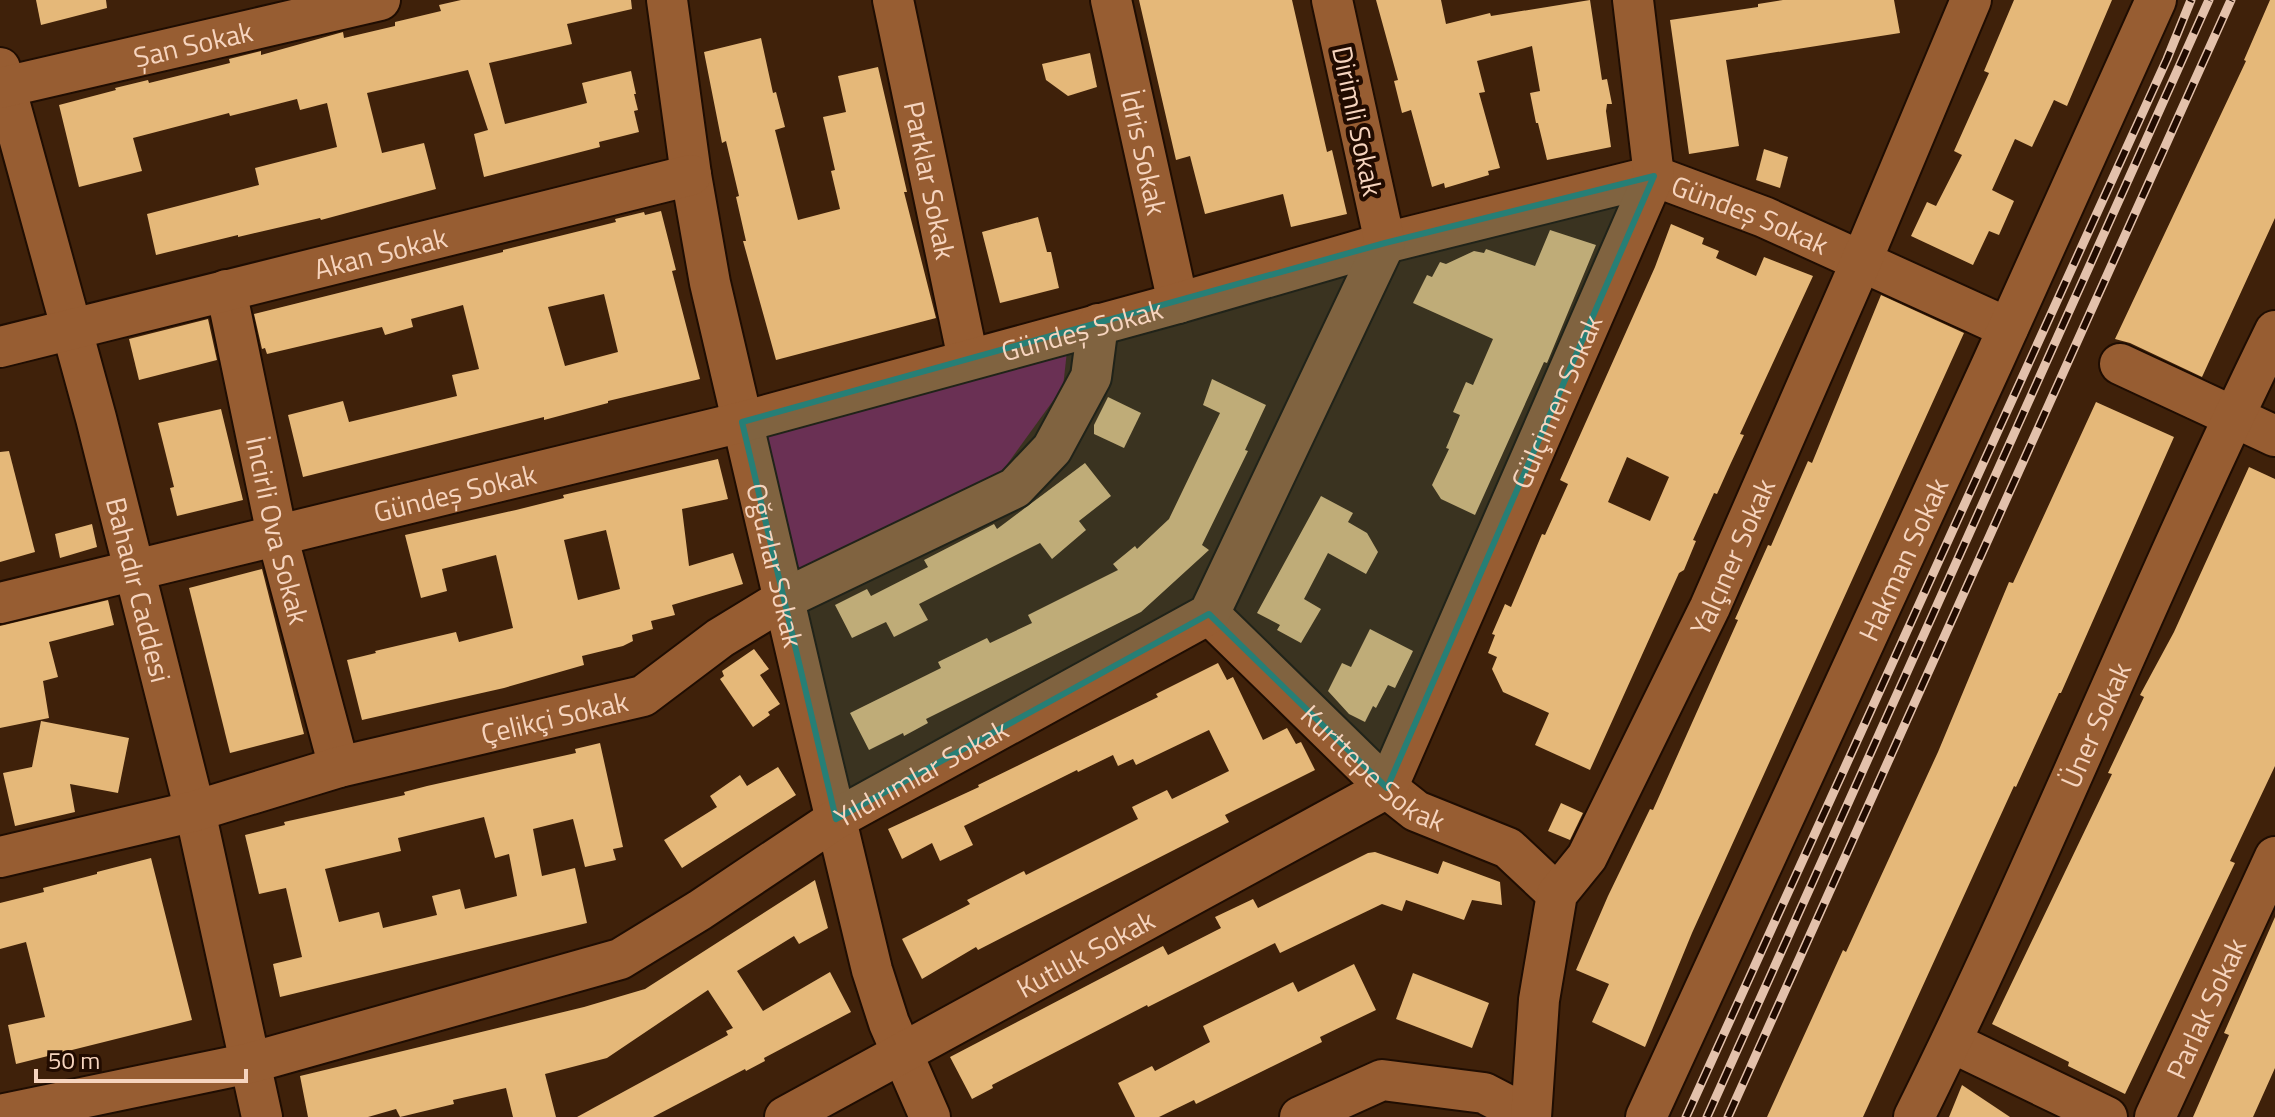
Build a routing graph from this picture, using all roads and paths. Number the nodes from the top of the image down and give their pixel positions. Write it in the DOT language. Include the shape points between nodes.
graph roads {
  1 [pos="380,0"];
  2 [pos="667,0"];
  3 [pos="893,0"];
  4 [pos="1111,0"];
  5 [pos="1332,0"];
  6 [pos="1633,0"];
  7 [pos="1971,0"];
  8 [pos="2156,0"];
  9 [pos="2,81"];
  10 [pos="691,175"];
  11 [pos="1654,176"];
  12 [pos="1385,243"];
  13 [pos="1861,262"];
  14 [pos="226,290"];
  15 [pos="1178,303"];
  16 [pos="1098,324"];
  17 [pos="71,328"];
  18 [pos="2008,328"];
  19 [pos="2275,331"];
  20 [pos="0,347"];
  21 [pos="968,359"];
  22 [pos="2120,364"];
  23 [pos="2233,416"];
  24 [pos="742,422"];
  25 [pos="2275,436"];
  26 [pos="277,535"];
  27 [pos="134,571"];
  28 [pos="784,599"];
  29 [pos="0,603"];
  30 [pos="1209,614"];
  31 [pos="339,767"];
  32 [pos="1387,788"];
  33 [pos="195,811"];
  34 [pos="836,819"];
  35 [pos="3,844"];
  36 [pos="2275,857"];
  37 [pos="1557,894"];
  38 [pos="1951,1042"];
  39 [pos="902,1052"];
  40 [pos="250,1063"];
  41 [pos="0,1115"];
  42 [pos="262,1117"];
  43 [pos="785,1117"];
  44 [pos="930,1117"];
  45 [pos="1300,1117"];
  46 [pos="1531,1117"];
  47 [pos="1646,1117"];
  48 [pos="1914,1117"];
  49 [pos="2107,1117"];
  50 [pos="2155,1117"];
  1 -- 9 [label="street, Şan Sokak"];
  2 -- 10 [label="street, Oğuzlar Sokak"];
  3 -- 21 [label="street, Parklar Sokak"];
  4 -- 15 [label="street, İdris Sokak"];
  5 -- 12 [label="street, Dirimli Sokak"];
  6 -- 11 [label="street"];
  7 -- 13 [label="street, Yalçıner Sokak"];
  8 -- 18 [label="street, Hakman Sokak"];
  9 -- 17 [label="street, Bahadır Caddesi"];
  10 -- 14 [label="street, Akan Sokak"];
  10 -- 24 [label="street, Oğuzlar Sokak"];
  11 -- 12 [label="street, Gündeş Sokak"];
  11 -- 13 [label="street, Gündeş Sokak" via="1764,217"];
  11 -- 32 [label="street, Gülçimen Sokak"];
  12 -- 15 [label="street, Gündeş Sokak"];
  12 -- 30 [label="street"];
  13 -- 18 [label="street, Gündeş Sokak"];
  13 -- 37 [label="street, Yalçıner Sokak" via="1710,607 1587,857"];
  14 -- 17 [label="street, Akan Sokak"];
  14 -- 26 [label="street, İncirli Ova Sokak"];
  15 -- 16 [label="street, Gündeş Sokak"];
  16 -- 21 [label="street, Gündeş Sokak"];
  16 -- 28 [label="street, Çelikçi Sokak" via="1091,377 1052,449 1015,488"];
  17 -- 20 [label="street, Akan Sokak"];
  17 -- 27 [label="street, Bahadır Caddesi"];
  18 -- 47 [label="street, Hakman Sokak"];
  19 -- 23 [label="street, Üner Sokak"];
  21 -- 24 [label="street, Gündeş Sokak"];
  22 -- 23 [label="street"];
  23 -- 25 [label="street"];
  23 -- 38 [label="street, Üner Sokak"];
  24 -- 26 [label="street, Gündeş Sokak"];
  24 -- 28 [label="street, Oğuzlar Sokak"];
  26 -- 27 [label="street, Gündeş Sokak"];
  26 -- 31 [label="street, İncirli Ova Sokak"];
  27 -- 29 [label="street, Gündeş Sokak"];
  27 -- 33 [label="street, Bahadır Caddesi"];
  28 -- 31 [label="street, Çelikçi Sokak" via="720,638 643,696"];
  28 -- 34 [label="street, Oğuzlar Sokak"];
  30 -- 32 [label="street, Kurttepe Sokak"];
  30 -- 34 [label="street, Yıldırımlar Sokak"];
  31 -- 33 [label="street, Çelikçi Sokak"];
  32 -- 37 [label="street, Kurttepe Sokak" via="1416,811 1508,848"];
  32 -- 39 [label="street, Kutluk Sokak"];
  33 -- 35 [label="street, Çelikçi Sokak"];
  33 -- 40 [label="street, Bahadır Caddesi"];
  34 -- 39 [label="street, Oğuzlar Sokak" via="872,970"];
  34 -- 40 [label="street, Yıldırımlar Sokak" via="620,959"];
  36 -- 50 [label="street, Parlak Sokak"];
  37 -- 46 [label="street, Yalçıner Sokak" via="1539,1000"];
  38 -- 48 [label="street, Üner Sokak"];
  38 -- 49 [label="street"];
  39 -- 43 [label="street, Kutluk Sokak"];
  39 -- 44 [label="street, Oğuzlar Sokak"];
  40 -- 41 [label="street, Yıldırımlar Sokak"];
  40 -- 42 [label="street, Bahadır Caddesi"];
  45 -- 46 [label="street" via="1382,1080 1484,1093"];
}
